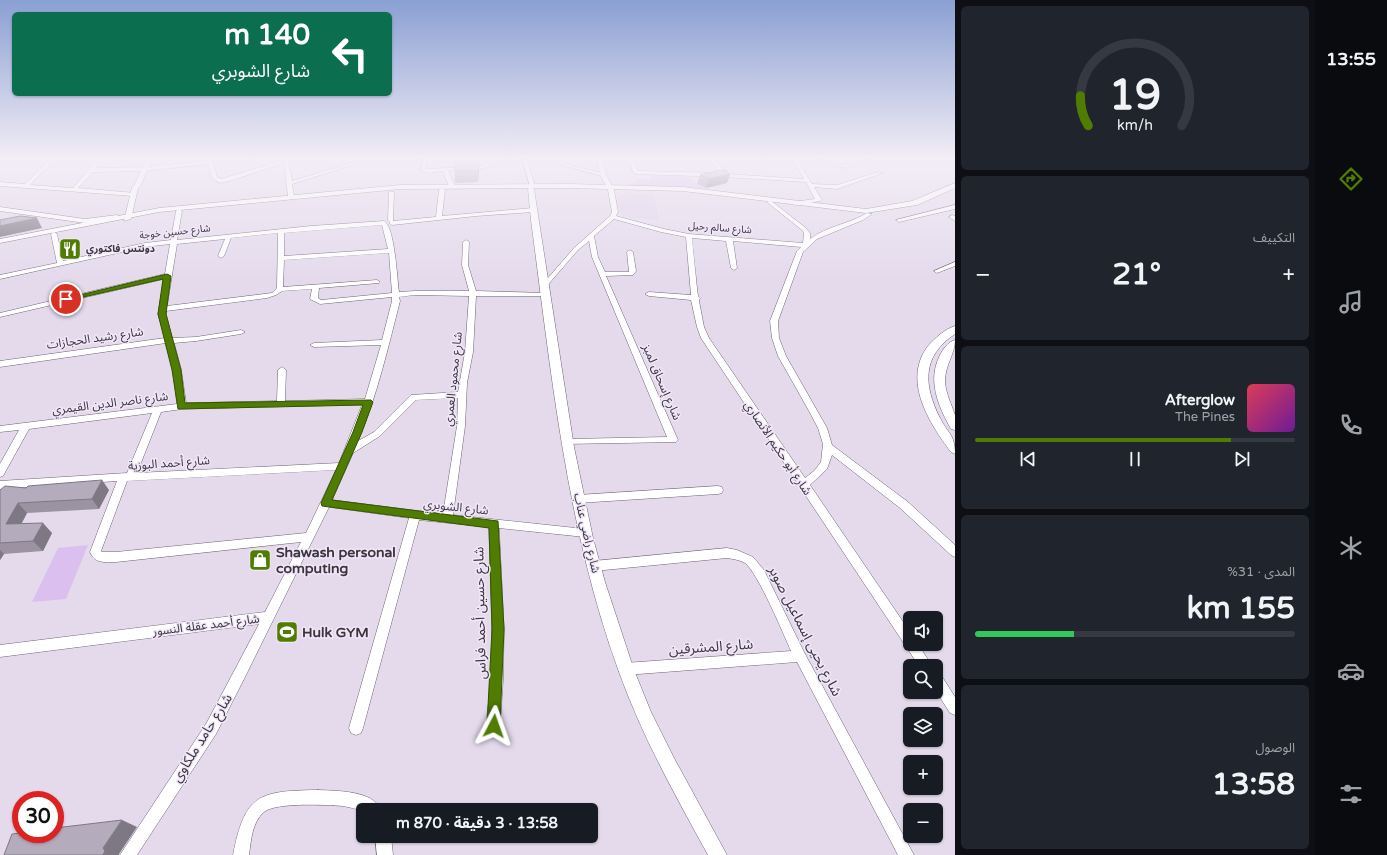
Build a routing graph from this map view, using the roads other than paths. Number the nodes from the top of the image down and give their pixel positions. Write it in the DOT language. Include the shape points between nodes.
graph roads {
  1 [pos="133,199"];
  2 [pos="136,199"];
  3 [pos="267,199"];
  4 [pos="318,199"];
  5 [pos="391,199"];
  6 [pos="441,199"];
  7 [pos="532,199"];
  8 [pos="612,199"];
  9 [pos="742,199"];
  10 [pos="765,199"];
  11 [pos="818,199"];
  12 [pos="924,199"];
  13 [pos="936,199"];
  14 [pos="770,202"];
  15 [pos="795,203"];
  16 [pos="955,207"];
  17 [pos="0,209"];
  18 [pos="533,210"];
  19 [pos="179,212"];
  20 [pos="867,212"];
  21 [pos="131,215"];
  22 [pos="116,217"];
  23 [pos="612,217"];
  24 [pos="439,218"];
  25 [pos="900,220"];
  26 [pos="388,222"];
  27 [pos="281,231"];
  28 [pos="54,234"];
  29 [pos="591,235"];
  30 [pos="229,236"];
  31 [pos="689,236"];
  32 [pos="729,239"];
  33 [pos="0,241"];
  34 [pos="174,241"];
  35 [pos="466,242"];
  36 [pos="805,244"];
  37 [pos="0,245"];
  38 [pos="391,251"];
  39 [pos="630,252"];
  40 [pos="221,256"];
  41 [pos="280,258"];
  42 [pos="60,263"];
  43 [pos="955,264"];
  44 [pos="734,268"];
  45 [pos="937,271"];
  46 [pos="603,274"];
  47 [pos="167,276"];
  48 [pos="0,277"];
  49 [pos="377,282"];
  50 [pos="316,286"];
  51 [pos="280,288"];
  52 [pos="545,290"];
  53 [pos="472,293"];
  54 [pos="396,294"];
  55 [pos="649,294"];
  56 [pos="696,298"];
  57 [pos="162,309"];
  58 [pos="0,315"];
  59 [pos="955,329"];
  60 [pos="241,332"];
  61 [pos="169,340"];
  62 [pos="386,342"];
  63 [pos="955,343"];
  64 [pos="314,345"];
  65 [pos="0,364"];
  66 [pos="282,370"];
  67 [pos="463,396"];
  68 [pos="368,402"];
  69 [pos="281,403"];
  70 [pos="182,406"];
  71 [pos="158,409"];
  72 [pos="26,426"];
  73 [pos="955,426"];
  74 [pos="0,429"];
  75 [pos="568,442"];
  76 [pos="828,447"];
  77 [pos="955,449"];
  78 [pos="350,450"];
  79 [pos="343,466"];
  80 [pos="0,474"];
  81 [pos="127,477"];
  82 [pos="0,485"];
  83 [pos="803,485"];
  84 [pos="718,490"];
  85 [pos="578,499"];
  86 [pos="326,503"];
  87 [pos="415,515"];
  88 [pos="448,519"];
  89 [pos="494,524"];
  90 [pos="585,533"];
  91 [pos="309,537"];
  92 [pos="955,552"];
  93 [pos="594,566"];
  94 [pos="268,617"];
  95 [pos="903,631"];
  96 [pos="0,651"];
  97 [pos="800,656"];
  98 [pos="625,669"];
  99 [pos="943,690"];
  100 [pos="955,708"];
  101 [pos="494,726"];
  102 [pos="356,728"];
  103 [pos="364,803"];
  104 [pos="384,843"];
  105 [pos="128,855"];
  106 [pos="241,855"];
  107 [pos="385,855"];
  108 [pos="718,855"];
  109 [pos="906,855"];
  1 -- 21 [label="street"];
  2 -- 21 [label="street"];
  3 -- 21 [label="main road"];
  4 -- 19 [label="main road"];
  5 -- 26 [label="street"];
  6 -- 24 [label="street"];
  7 -- 18 [label="street, شارع راضي عناب"];
  8 -- 23 [label="street" via="615,212"];
  9 -- 14 [label="main road"];
  10 -- 15 [label="main road"];
  11 -- 15 [label="street"];
  12 -- 20 [label="main road"];
  13 -- 20 [label="main road" via="917,206"];
  14 -- 20 [label="main road"];
  14 -- 36 [label="street" via="804,229 807,233"];
  15 -- 20 [label="main road"];
  16 -- 25 [label="street"];
  17 -- 22 [label="street" via="85,221"];
  18 -- 24 [label="street, شارع حسين خوجة"];
  18 -- 52 [label="street, شارع راضي عناب"];
  19 -- 21 [label="main road"];
  19 -- 34 [label="street"];
  20 -- 36 [label="street" via="861,220 822,233"];
  21 -- 22 [label="main road"];
  21 -- 28 [label="main road"];
  22 -- 33 [label="main road"];
  23 -- 29 [label="street"];
  23 -- 31 [label="street, شارع سالم رحيل"];
  24 -- 26 [label="street, شارع حسين خوجة"];
  26 -- 27 [label="street, شارع حسين خوجة"];
  26 -- 38 [label="street, شارع أحمد عقلة النسور"];
  27 -- 30 [label="street, شارع حسين خوجة"];
  27 -- 41 [label="street"];
  28 -- 37 [label="main road"];
  28 -- 42 [label="street"];
  29 -- 46 [label="street, شارع إسحاق لمبز" via="592,249"];
  29 -- 52 [label="street" via="567,258"];
  30 -- 34 [label="street, شارع حسين خوجة"];
  30 -- 40 [label="street"];
  31 -- 32 [label="street, شارع سالم رحيل"];
  31 -- 56 [label="street, شارع أبو حكيم الأنصاري"];
  32 -- 36 [label="street, شارع سالم رحيل"];
  32 -- 44 [label="street"];
  34 -- 42 [label="street, شارع حسين خوجة" via="130,247"];
  34 -- 47 [label="street"];
  35 -- 53 [label="street, شارع محمود العمري" via="465,265"];
  36 -- 76 [label="street" via="773,329 785,362 823,430"];
  38 -- 41 [label="street"];
  38 -- 54 [label="street, شارع أحمد عقلة النسور"];
  39 -- 46 [label="street" via="633,271 631,274"];
  41 -- 51 [label="street"];
  42 -- 48 [label="street, شارع حسين خوجة"];
  43 -- 45 [label="street"];
  46 -- 75 [label="street, شارع إسحاق لمبز" via="673,440"];
  47 -- 57 [label="street"];
  47 -- 58 [label="street"];
  49 -- 50 [label="street"];
  50 -- 51 [label="street"];
  50 -- 54 [label="street" via="316,301"];
  51 -- 57 [label="street" via="267,296"];
  52 -- 53 [label="street"];
  52 -- 75 [label="street, شارع راضي عناب"];
  53 -- 54 [label="street"];
  53 -- 67 [label="street, شارع محمود العمري" via="473,310"];
  54 -- 62 [label="street, شارع أحمد عقلة النسور"];
  55 -- 56 [label="street"];
  56 -- 83 [label="street, شارع أبو حكيم الأنصاري" via="699,322 706,338"];
  57 -- 61 [label="street"];
  59 -- 77 [label="main road" via="941,338 931,349 924,362 922,376 923,392 928,406"];
  60 -- 61 [label="street, شارع رشيد الحجازات"];
  61 -- 65 [label="street, شارع رشيد الحجازات"];
  61 -- 70 [label="street"];
  62 -- 64 [label="street"];
  62 -- 68 [label="street, شارع أحمد عقلة النسور"];
  63 -- 73 [label="main road" via="942,361 939,376 945,406"];
  66 -- 69 [label="street"];
  67 -- 78 [label="street" via="414,397 377,434"];
  67 -- 88 [label="street, شارع محمود العمري" via="462,426"];
  68 -- 69 [label="street, شارع ناصر الدين القيمري"];
  68 -- 78 [label="street, شارع أحمد عقلة النسور"];
  69 -- 70 [label="street, شارع ناصر الدين القيمري"];
  70 -- 71 [label="street, شارع ناصر الدين القيمري"];
  71 -- 72 [label="street, شارع ناصر الدين القيمري"];
  71 -- 81 [label="street"];
  72 -- 74 [label="street, شارع ناصر الدين القيمري"];
  72 -- 80 [label="street"];
  75 -- 85 [label="street, شارع راضي عناب"];
  76 -- 83 [label="street" via="827,459 821,470"];
  76 -- 92 [label="street" via="904,505"];
  78 -- 79 [label="street, شارع أحمد عقلة النسور"];
  79 -- 81 [label="street, شارع أحمد البوزية"];
  79 -- 86 [label="street, شارع أحمد عقلة النسور"];
  81 -- 82 [label="street"];
  81 -- 91 [label="street, شارع أحمد البوزية" via="96,549 95,554 100,557"];
  83 -- 95 [label="street, شارع أبو حكيم الأنصاري"];
  84 -- 85 [label="street"];
  85 -- 90 [label="street, شارع راضي عناب"];
  86 -- 87 [label="street, شارع الشوبري"];
  86 -- 91 [label="street, شارع أحمد عقلة النسور"];
  87 -- 88 [label="street, شارع الشوبري"];
  87 -- 102 [label="street"];
  88 -- 89 [label="street, شارع الشوبري"];
  89 -- 90 [label="street, شارع الشوبري"];
  89 -- 101 [label="street, شارع حسين أحمد فراس" via="498,629"];
  90 -- 93 [label="street, شارع راضي عناب"];
  91 -- 94 [label="street, شارع أحمد عقلة النسور"];
  93 -- 97 [label="street, شارع يحيى إسماعيل صوبر" via="738,554 749,560 760,574"];
  93 -- 98 [label="street, شارع راضي عناب"];
  94 -- 96 [label="street, شارع أحمد عقلة النسور"];
  94 -- 105 [label="street, شارع حامد ملكاوي" via="211,729"];
  97 -- 98 [label="street, شارع المشرقين"];
  97 -- 109 [label="street, شارع يحيى إسماعيل صوبر"];
  98 -- 108 [label="street, شارع راضي عناب" via="646,720"];
  99 -- 100 [label="street"];
  103 -- 106 [label="street" via="353,800 287,798 269,801 259,807 250,820"];
  104 -- 107 [label="street"];
}
